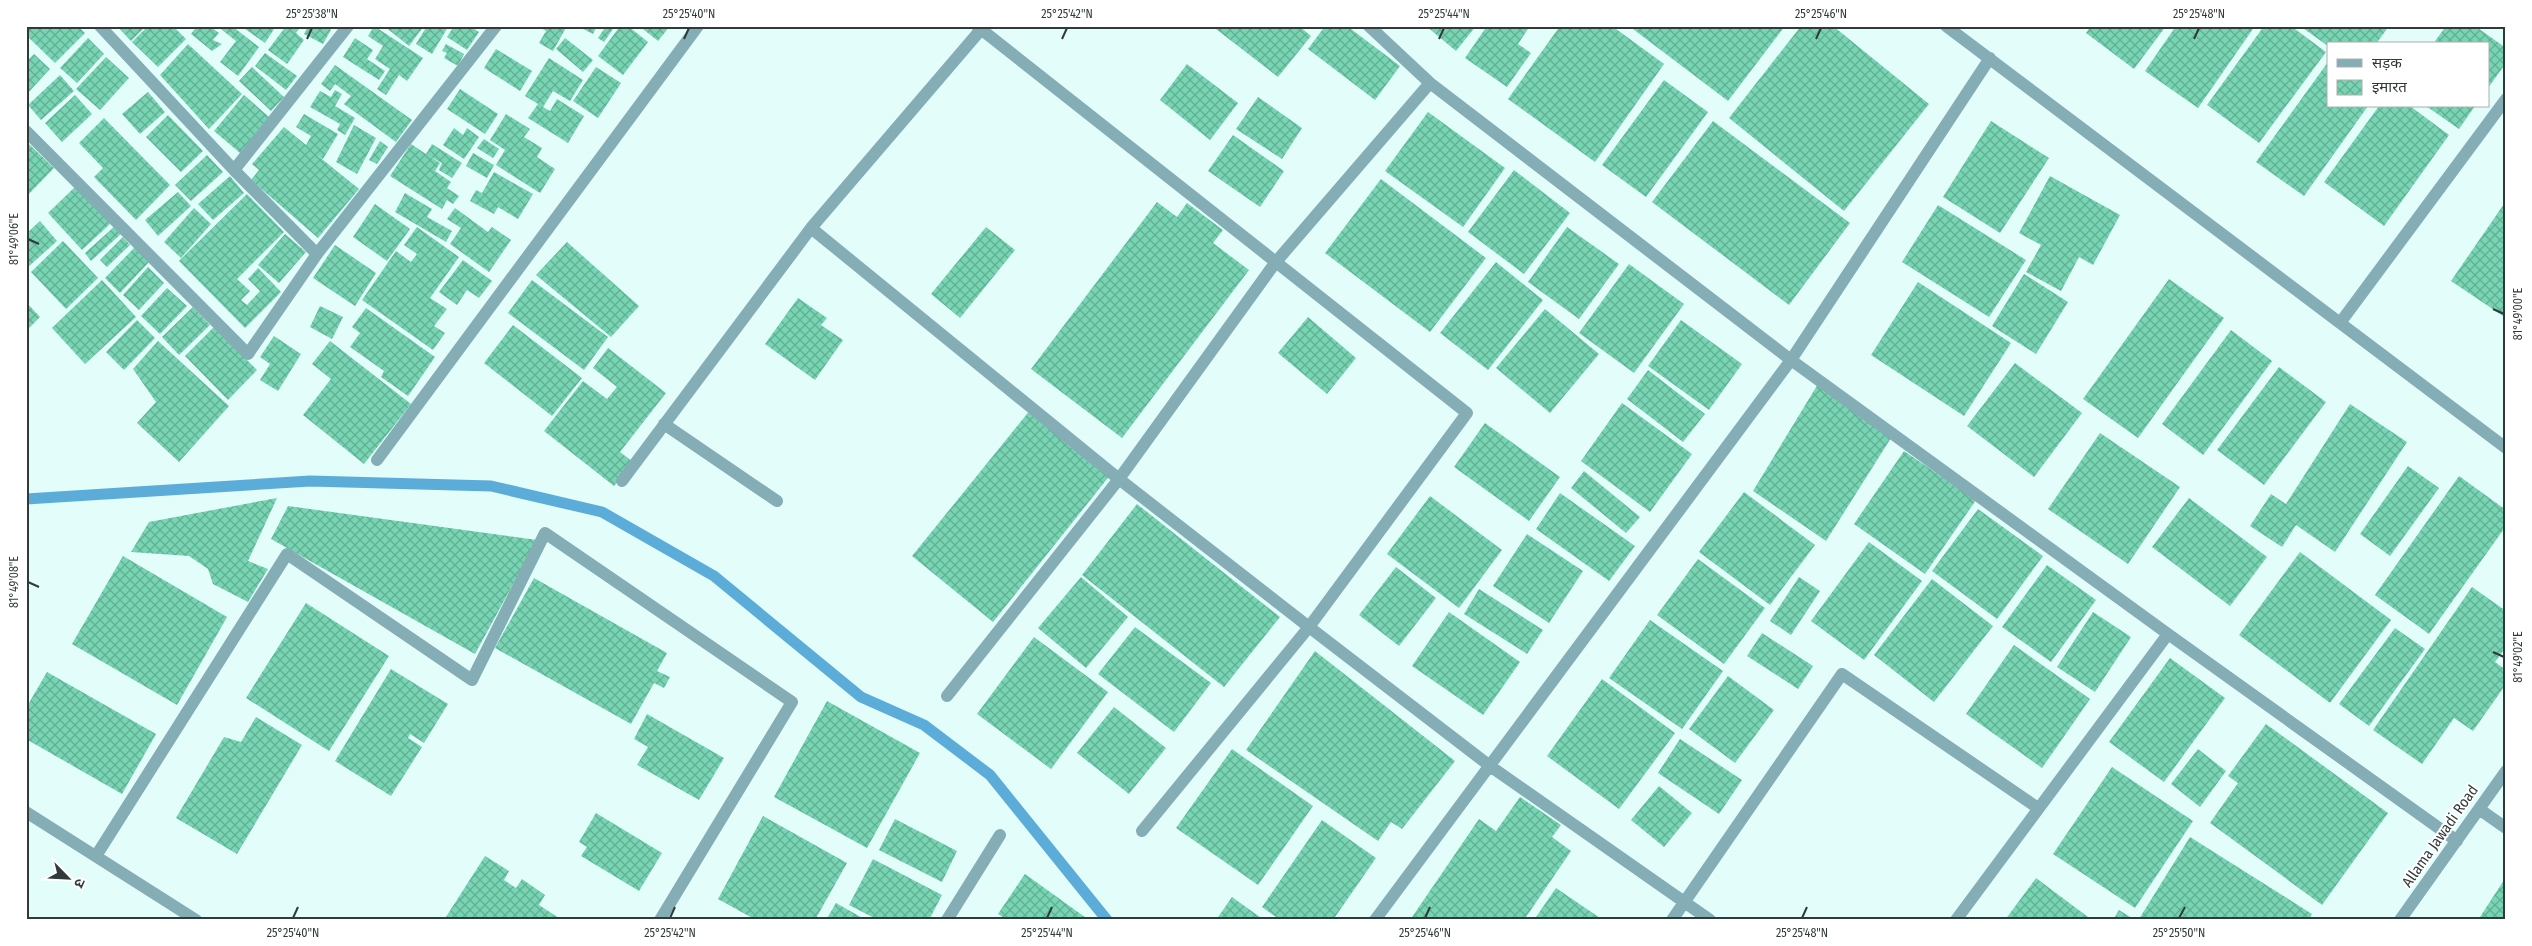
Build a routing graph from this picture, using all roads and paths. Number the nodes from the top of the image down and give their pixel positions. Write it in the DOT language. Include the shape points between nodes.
graph roads {
  1 [pos="100,26"];
  2 [pos="348,26"];
  3 [pos="496,26"];
  4 [pos="698,26"];
  5 [pos="1369,26"];
  6 [pos="1946,26"];
  7 [pos="981,27"];
  8 [pos="1990,58"];
  9 [pos="1430,83"];
  10 [pos="2506,99"];
  11 [pos="26,131"];
  12 [pos="234,170"];
  13 [pos="811,228"];
  14 [pos="317,254"];
  15 [pos="1275,263"];
  16 [pos="2340,323"];
  17 [pos="1792,360"];
  18 [pos="664,424"];
  19 [pos="2506,448"];
  20 [pos="377,460"];
  21 [pos="1119,479"];
  22 [pos="622,482"];
  23 [pos="777,501"];
  24 [pos="1309,627"];
  25 [pos="2168,634"];
  26 [pos="947,696"];
  27 [pos="1490,766"];
  28 [pos="2506,771"];
  29 [pos="2038,808"];
  30 [pos="2479,809"];
  31 [pos="26,812"];
  32 [pos="2506,828"];
  33 [pos="1142,831"];
  34 [pos="1000,835"];
  35 [pos="2457,841"];
  36 [pos="96,856"];
  37 [pos="1685,902"];
  38 [pos="196,920"];
  39 [pos="660,920"];
  40 [pos="947,920"];
  41 [pos="1375,920"];
  42 [pos="1672,920"];
  43 [pos="1710,920"];
  44 [pos="1956,920"];
  45 [pos="2400,920"];
  1 -- 12 [label="street"];
  2 -- 12 [label="street"];
  3 -- 14 [label="street"];
  4 -- 20 [label="street"];
  5 -- 9 [label="street"];
  6 -- 8 [label="street"];
  7 -- 13 [label="street"];
  7 -- 15 [label="street"];
  8 -- 16 [label="street"];
  8 -- 17 [label="street"];
  9 -- 15 [label="street"];
  9 -- 17 [label="street"];
  10 -- 16 [label="street"];
  11 -- 14 [label="street" via="248,354"];
  12 -- 14 [label="street"];
  13 -- 18 [label="street"];
  13 -- 21 [label="street"];
  15 -- 21 [label="street"];
  15 -- 24 [label="street" via="1467,414"];
  16 -- 19 [label="street"];
  17 -- 25 [label="street"];
  17 -- 27 [label="street"];
  18 -- 22 [label="street"];
  18 -- 23 [label="street"];
  21 -- 24 [label="street"];
  21 -- 26 [label="street"];
  24 -- 27 [label="street"];
  24 -- 33 [label="street"];
  25 -- 29 [label="street"];
  25 -- 35 [label="street"];
  27 -- 37 [label="street"];
  27 -- 41 [label="street"];
  28 -- 30 [label="street, Allama Jawadi Road"];
  29 -- 37 [label="street" via="1842,674"];
  29 -- 44 [label="street"];
  30 -- 32 [label="street"];
  30 -- 35 [label="street, Allama Jawadi Road"];
  31 -- 36 [label="street"];
  34 -- 40 [label="street"];
  35 -- 45 [label="street, Allama Jawadi Road"];
  36 -- 38 [label="street"];
  36 -- 39 [label="street" via="287,554 472,680 545,533 792,702"];
  37 -- 42 [label="street"];
  37 -- 43 [label="street"];
}
